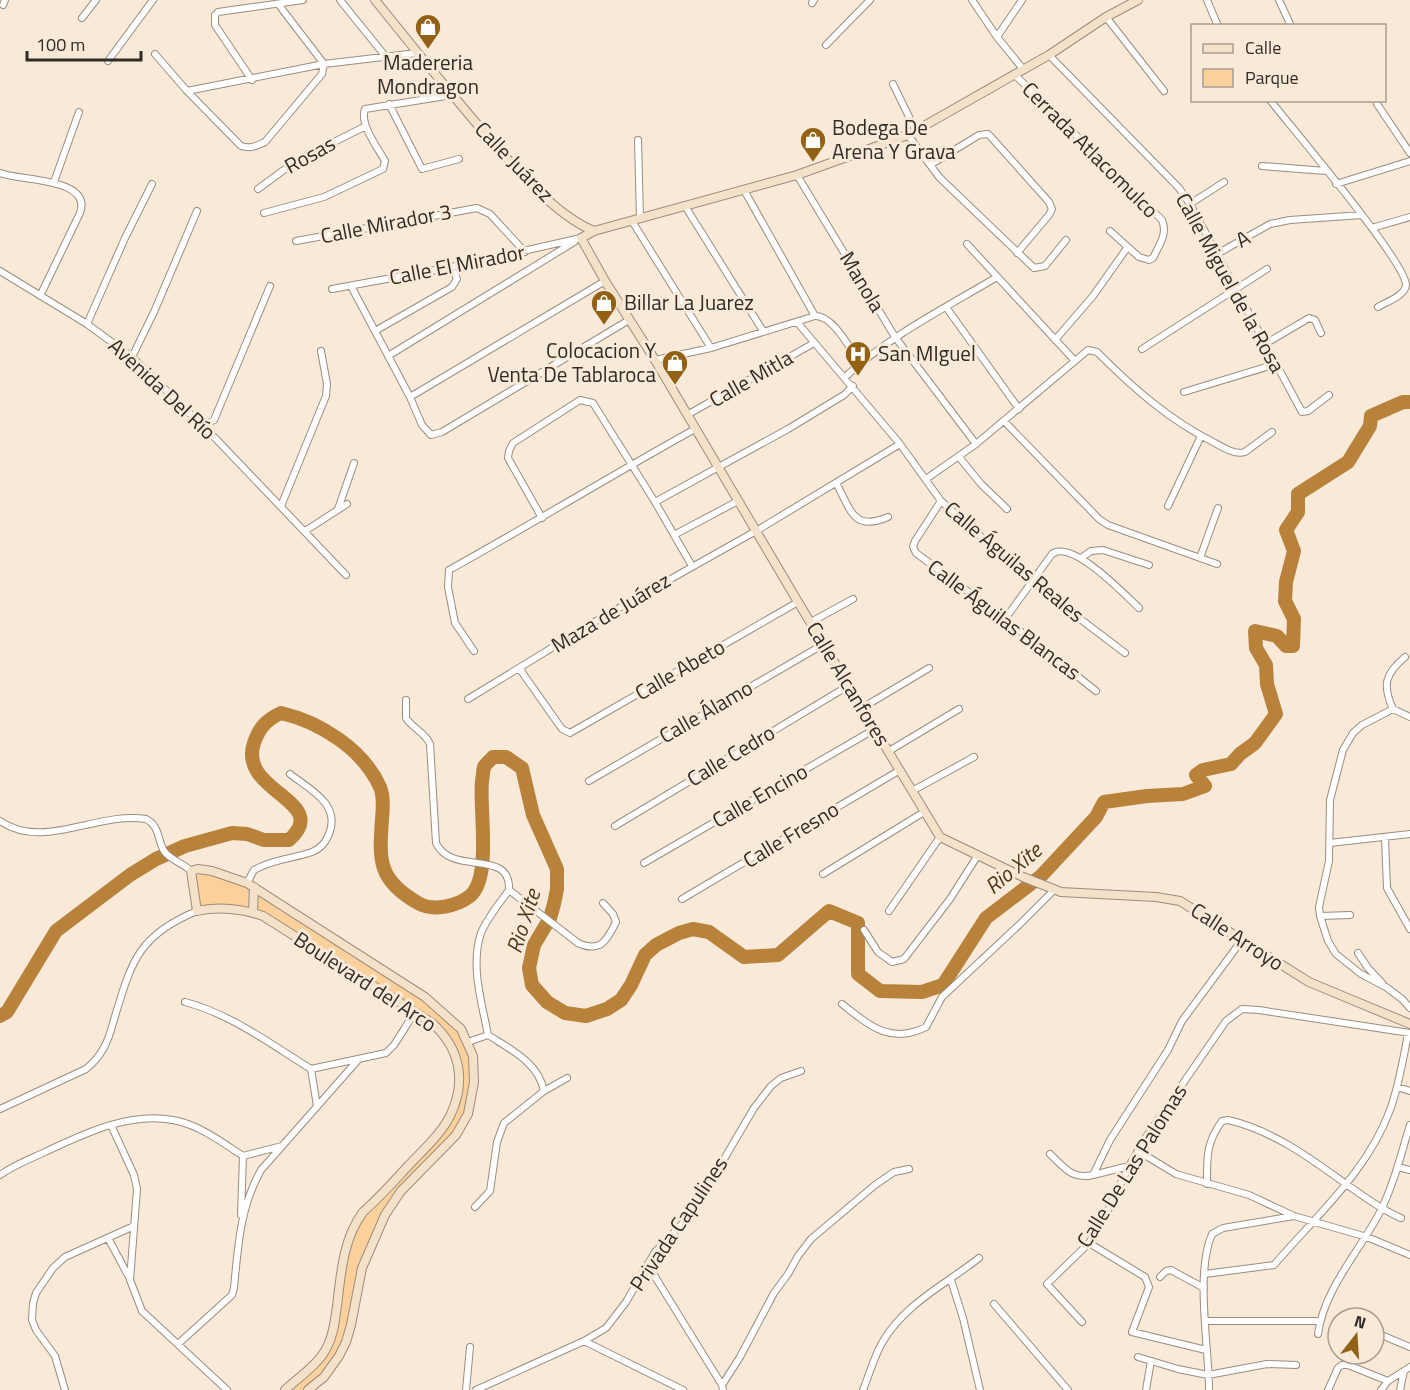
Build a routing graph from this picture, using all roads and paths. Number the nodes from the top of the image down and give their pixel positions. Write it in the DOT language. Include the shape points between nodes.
graph roads {
  1 [pos="96,0"];
  2 [pos="153,0"];
  3 [pos="303,0"];
  4 [pos="340,0"];
  5 [pos="375,0"];
  6 [pos="870,0"];
  7 [pos="972,0"];
  8 [pos="1022,0"];
  9 [pos="1137,0"];
  10 [pos="1207,0"];
  11 [pos="1279,0"];
  12 [pos="279,5"];
  13 [pos="1106,17"];
  14 [pos="82,18"];
  15 [pos="1217,24"];
  16 [pos="1290,24"];
  17 [pos="997,37"];
  18 [pos="826,45"];
  19 [pos="417,53"];
  20 [pos="155,54"];
  21 [pos="1049,56"];
  22 [pos="386,57"];
  23 [pos="108,61"];
  24 [pos="324,64"];
  25 [pos="1023,69"];
  26 [pos="1014,74"];
  27 [pos="252,80"];
  28 [pos="893,84"];
  29 [pos="188,91"];
  30 [pos="1164,91"];
  31 [pos="452,95"];
  32 [pos="1272,102"];
  33 [pos="389,104"];
  34 [pos="1377,104"];
  35 [pos="79,112"];
  36 [pos="366,126"];
  37 [pos="912,133"];
  38 [pos="638,140"];
  39 [pos="1410,153"];
  40 [pos="459,159"];
  41 [pos="1410,161"];
  42 [pos="930,165"];
  43 [pos="1262,166"];
  44 [pos="1326,171"];
  45 [pos="0,173"];
  46 [pos="797,174"];
  47 [pos="54,182"];
  48 [pos="1224,182"];
  49 [pos="152,184"];
  50 [pos="1336,184"];
  51 [pos="258,189"];
  52 [pos="744,190"];
  53 [pos="1191,204"];
  54 [pos="685,206"];
  55 [pos="197,211"];
  56 [pos="264,213"];
  57 [pos="1362,215"];
  58 [pos="1410,217"];
  59 [pos="636,220"];
  60 [pos="1372,228"];
  61 [pos="594,231"];
  62 [pos="1110,231"];
  63 [pos="581,238"];
  64 [pos="1066,240"];
  65 [pos="296,241"];
  66 [pos="968,244"];
  67 [pos="1127,248"];
  68 [pos="525,252"];
  69 [pos="1017,253"];
  70 [pos="1217,254"];
  71 [pos="452,267"];
  72 [pos="1267,270"];
  73 [pos="0,271"];
  74 [pos="997,277"];
  75 [pos="605,281"];
  76 [pos="270,286"];
  77 [pos="351,286"];
  78 [pos="332,289"];
  79 [pos="1235,289"];
  80 [pos="40,296"];
  81 [pos="946,307"];
  82 [pos="1378,307"];
  83 [pos="815,316"];
  84 [pos="629,320"];
  85 [pos="797,322"];
  86 [pos="87,324"];
  87 [pos="375,331"];
  88 [pos="763,332"];
  89 [pos="1321,333"];
  90 [pos="896,337"];
  91 [pos="1055,340"];
  92 [pos="814,343"];
  93 [pos="1265,344"];
  94 [pos="711,348"];
  95 [pos="1143,349"];
  96 [pos="321,351"];
  97 [pos="388,356"];
  98 [pos="132,357"];
  99 [pos="655,360"];
  100 [pos="1075,361"];
  101 [pos="860,363"];
  102 [pos="1276,364"];
  103 [pos="845,377"];
  104 [pos="853,386"];
  105 [pos="1184,392"];
  106 [pos="1329,395"];
  107 [pos="410,396"];
  108 [pos="1019,409"];
  109 [pos="687,415"];
  110 [pos="1004,421"];
  111 [pos="202,426"];
  112 [pos="695,429"];
  113 [pos="1272,432"];
  114 [pos="1201,436"];
  115 [pos="900,444"];
  116 [pos="976,444"];
  117 [pos="959,457"];
  118 [pos="354,463"];
  119 [pos="631,465"];
  120 [pos="718,467"];
  121 [pos="926,479"];
  122 [pos="836,483"];
  123 [pos="738,501"];
  124 [pos="941,501"];
  125 [pos="655,502"];
  126 [pos="347,504"];
  127 [pos="281,506"];
  128 [pos="1168,506"];
  129 [pos="1006,508"];
  130 [pos="1218,508"];
  131 [pos="338,510"];
  132 [pos="888,517"];
  133 [pos="542,518"];
  134 [pos="305,531"];
  135 [pos="756,531"];
  136 [pos="675,535"];
  137 [pos="1081,558"];
  138 [pos="1200,558"];
  139 [pos="1216,564"];
  140 [pos="1149,565"];
  141 [pos="692,566"];
  142 [pos="346,575"];
  143 [pos="1033,583"];
  144 [pos="853,599"];
  145 [pos="798,602"];
  146 [pos="1139,608"];
  147 [pos="1005,619"];
  148 [pos="810,622"];
  149 [pos="824,644"];
  150 [pos="474,651"];
  151 [pos="1125,653"];
  152 [pos="1405,657"];
  153 [pos="519,668"];
  154 [pos="929,668"];
  155 [pos="848,686"];
  156 [pos="1096,691"];
  157 [pos="468,699"];
  158 [pos="406,700"];
  159 [pos="862,708"];
  160 [pos="959,709"];
  161 [pos="1394,709"];
  162 [pos="1410,717"];
  163 [pos="875,729"];
  164 [pos="889,751"];
  165 [pos="974,757"];
  166 [pos="900,770"];
  167 [pos="290,774"];
  168 [pos="589,781"];
  169 [pos="912,791"];
  170 [pos="924,812"];
  171 [pos="0,821"];
  172 [pos="615,826"];
  173 [pos="1410,834"];
  174 [pos="940,837"];
  175 [pos="1384,838"];
  176 [pos="1330,843"];
  177 [pos="978,855"];
  178 [pos="644,863"];
  179 [pos="191,871"];
  180 [pos="823,874"];
  181 [pos="251,885"];
  182 [pos="1050,888"];
  183 [pos="509,890"];
  184 [pos="682,899"];
  185 [pos="603,903"];
  186 [pos="197,911"];
  187 [pos="889,911"];
  188 [pos="253,912"];
  189 [pos="1350,915"];
  190 [pos="1320,916"];
  191 [pos="1410,929"];
  192 [pos="864,930"];
  193 [pos="1242,940"];
  194 [pos="1358,953"];
  195 [pos="1386,987"];
  196 [pos="186,1002"];
  197 [pos="842,1004"];
  198 [pos="1410,1008"];
  199 [pos="415,1012"];
  200 [pos="1410,1024"];
  201 [pos="1409,1033"];
  202 [pos="488,1035"];
  203 [pos="468,1042"];
  204 [pos="358,1060"];
  205 [pos="311,1069"];
  206 [pos="801,1071"];
  207 [pos="567,1078"];
  208 [pos="1397,1087"];
  209 [pos="544,1091"];
  210 [pos="1410,1091"];
  211 [pos="317,1106"];
  212 [pos="0,1109"];
  213 [pos="111,1125"];
  214 [pos="1410,1125"];
  215 [pos="282,1146"];
  216 [pos="1138,1151"];
  217 [pos="1050,1154"];
  218 [pos="243,1156"];
  219 [pos="1129,1166"];
  220 [pos="1398,1167"];
  221 [pos="909,1169"];
  222 [pos="1410,1170"];
  223 [pos="0,1175"];
  224 [pos="1093,1175"];
  225 [pos="1207,1184"];
  226 [pos="1346,1184"];
  227 [pos="475,1207"];
  228 [pos="1381,1210"];
  229 [pos="1294,1216"];
  230 [pos="1401,1218"];
  231 [pos="1311,1221"];
  232 [pos="240,1225"];
  233 [pos="134,1226"];
  234 [pos="1367,1237"];
  235 [pos="108,1238"];
  236 [pos="1089,1243"];
  237 [pos="1410,1257"];
  238 [pos="979,1258"];
  239 [pos="648,1264"];
  240 [pos="1205,1274"];
  241 [pos="1160,1277"];
  242 [pos="130,1280"];
  243 [pos="951,1280"];
  244 [pos="1204,1288"];
  245 [pos="994,1304"];
  246 [pos="1205,1321"];
  247 [pos="1320,1321"];
  248 [pos="1082,1322"];
  249 [pos="1318,1334"];
  250 [pos="1386,1337"];
  251 [pos="584,1341"];
  252 [pos="177,1344"];
  253 [pos="470,1347"];
  254 [pos="1410,1347"];
  255 [pos="1206,1350"];
  256 [pos="1138,1357"];
  257 [pos="1151,1361"];
  258 [pos="1296,1365"];
  259 [pos="1407,1369"];
  260 [pos="1208,1375"];
  261 [pos="1388,1381"];
  262 [pos="496,1382"];
  263 [pos="722,1388"];
  264 [pos="65,1390"];
  265 [pos="227,1390"];
  266 [pos="285,1390"];
  267 [pos="308,1390"];
  268 [pos="466,1390"];
  269 [pos="476,1390"];
  270 [pos="498,1390"];
  271 [pos="683,1390"];
  272 [pos="863,1390"];
  273 [pos="980,1390"];
  274 [pos="1068,1390"];
  275 [pos="1146,1390"];
  276 [pos="1209,1390"];
  277 [pos="1328,1390"];
  278 [pos="1381,1390"];
  279 [pos="1400,1390"];
  1 -- 14 [label="street"];
  2 -- 23 [label="street"];
  3 -- 12 [label="street"];
  4 -- 22 [label="street"];
  5 -- 19 [label="street, Calle Juárez"];
  6 -- 18 [label="street"];
  7 -- 17 [label="street"];
  8 -- 17 [label="street"];
  9 -- 13 [label="street"];
  10 -- 15 [label="street"];
  11 -- 16 [label="street"];
  12 -- 24 [label="street"];
  12 -- 27 [label="street" via="215,15 215,25"];
  13 -- 21 [label="street"];
  13 -- 30 [label="street"];
  17 -- 25 [label="street"];
  19 -- 22 [label="street"];
  19 -- 31 [label="street, Calle Juárez"];
  20 -- 29 [label="street"];
  21 -- 25 [label="street"];
  21 -- 53 [label="street, Calle Miguel de la Rosa"];
  22 -- 24 [label="street"];
  24 -- 27 [label="street"];
  24 -- 29 [label="street" via="322,74 265,142 255,147 241,146"];
  25 -- 26 [label="street"];
  26 -- 37 [label="street"];
  26 -- 67 [label="street, Cerrada Atlacomulco" via="1162,220 1164,234 1153,258 1144,260"];
  27 -- 29 [label="street"];
  28 -- 37 [label="street"];
  31 -- 33 [label="street"];
  31 -- 61 [label="street, Calle Juárez" via="536,188 564,214"];
  32 -- 44 [label="street"];
  33 -- 36 [label="street" via="365,109"];
  33 -- 40 [label="street" via="422,169"];
  34 -- 39 [label="street"];
  35 -- 47 [label="street"];
  36 -- 51 [label="street, Rosas" via="296,161"];
  36 -- 56 [label="street" via="385,161 383,169 324,197"];
  37 -- 42 [label="street"];
  37 -- 46 [label="street"];
  38 -- 59 [label="street"];
  41 -- 50 [label="street"];
  42 -- 69 [label="street"];
  42 -- 69 [label="street" via="979,135 991,137 1052,209"];
  43 -- 44 [label="street"];
  44 -- 50 [label="street"];
  45 -- 47 [label="street"];
  46 -- 52 [label="street"];
  46 -- 90 [label="street, Manola"];
  47 -- 80 [label="street" via="70,189 81,203 80,213"];
  48 -- 53 [label="street"];
  49 -- 86 [label="street"];
  50 -- 57 [label="street"];
  52 -- 54 [label="street"];
  52 -- 83 [label="street"];
  53 -- 70 [label="street, Calle Miguel de la Rosa"];
  54 -- 59 [label="street"];
  54 -- 88 [label="street"];
  55 -- 98 [label="street"];
  57 -- 60 [label="street"];
  57 -- 70 [label="street, A" via="1270,224"];
  58 -- 60 [label="street"];
  59 -- 61 [label="street"];
  59 -- 94 [label="street"];
  60 -- 82 [label="street" via="1401,269 1406,284 1403,292"];
  61 -- 63 [label="street"];
  62 -- 67 [label="street"];
  63 -- 68 [label="street, Calle El Mirador"];
  63 -- 75 [label="street, Calle Alcanfores"];
  63 -- 97 [label="street"];
  64 -- 69 [label="street" via="1037,269"];
  65 -- 68 [label="street, Calle Mirador 3" via="477,208 490,214"];
  66 -- 74 [label="street"];
  67 -- 91 [label="street"];
  68 -- 71 [label="street, Calle El Mirador"];
  70 -- 79 [label="street, Calle Miguel de la Rosa"];
  71 -- 77 [label="street, Calle El Mirador"];
  71 -- 87 [label="street" via="455,284"];
  72 -- 79 [label="street"];
  73 -- 80 [label="street, Avenida Del Río"];
  74 -- 81 [label="street"];
  74 -- 91 [label="street"];
  75 -- 84 [label="street, Calle Alcanfores"];
  75 -- 107 [label="street"];
  76 -- 111 [label="street" via="214,420"];
  77 -- 78 [label="street, Calle El Mirador"];
  77 -- 87 [label="street"];
  79 -- 93 [label="street, Calle Miguel de la Rosa"];
  79 -- 95 [label="street"];
  80 -- 86 [label="street, Avenida Del Río"];
  81 -- 90 [label="street"];
  81 -- 108 [label="street"];
  83 -- 85 [label="street"];
  83 -- 101 [label="street" via="832,322"];
  84 -- 99 [label="street, Calle Alcanfores"];
  84 -- 107 [label="street" via="442,432 431,435 422,425"];
  85 -- 88 [label="street"];
  85 -- 92 [label="street, Calle Águilas Reales"];
  86 -- 98 [label="street, Avenida Del Río"];
  87 -- 97 [label="street"];
  88 -- 94 [label="street"];
  89 -- 93 [label="street" via="1310,318"];
  90 -- 101 [label="street"];
  90 -- 116 [label="street, Manola"];
  91 -- 100 [label="street"];
  92 -- 103 [label="street, Calle Águilas Reales"];
  92 -- 109 [label="street, Calle Mitla"];
  93 -- 102 [label="street, Calle Miguel de la Rosa"];
  94 -- 99 [label="street"];
  96 -- 127 [label="street" via="326,396"];
  97 -- 107 [label="street"];
  98 -- 111 [label="street, Avenida Del Río"];
  99 -- 109 [label="street, Calle Alcanfores"];
  100 -- 108 [label="street"];
  100 -- 114 [label="street" via="1088,350 1096,352 1142,396"];
  101 -- 103 [label="street"];
  102 -- 105 [label="street"];
  102 -- 106 [label="street, Calle Miguel de la Rosa" via="1299,408 1305,412"];
  103 -- 104 [label="street, Calle Águilas Reales"];
  104 -- 115 [label="street, Calle Águilas Reales"];
  104 -- 120 [label="street" via="825,407"];
  108 -- 110 [label="street"];
  109 -- 112 [label="street, Calle Alcanfores"];
  110 -- 116 [label="street"];
  110 -- 138 [label="street" via="1108,525"];
  111 -- 127 [label="street, Avenida Del Río"];
  112 -- 119 [label="street"];
  112 -- 120 [label="street, Calle Alcanfores"];
  113 -- 114 [label="street" via="1241,453"];
  114 -- 128 [label="street"];
  115 -- 121 [label="street, Calle Águilas Reales"];
  115 -- 122 [label="street, Maza de Juárez"];
  116 -- 117 [label="street"];
  117 -- 121 [label="street"];
  117 -- 129 [label="street"];
  118 -- 131 [label="street"];
  119 -- 125 [label="street"];
  119 -- 133 [label="street"];
  119 -- 133 [label="street" via="592,403 580,400 513,443 509,451 508,458"];
  120 -- 123 [label="street, Calle Alcanfores"];
  120 -- 125 [label="street"];
  121 -- 124 [label="street, Calle Águilas Reales"];
  122 -- 132 [label="street" via="860,521"];
  122 -- 135 [label="street, Maza de Juárez"];
  123 -- 135 [label="street, Calle Alcanfores"];
  123 -- 136 [label="street"];
  124 -- 143 [label="street, Calle Águilas Reales"];
  124 -- 147 [label="street, Calle Águilas Blancas" via="915,541 916,553"];
  125 -- 136 [label="street"];
  126 -- 131 [label="street"];
  127 -- 134 [label="street, Avenida Del Río"];
  130 -- 138 [label="street"];
  131 -- 134 [label="street"];
  133 -- 150 [label="street" via="449,570 447,587 455,623"];
  134 -- 142 [label="street, Avenida Del Río"];
  135 -- 141 [label="street, Maza de Juárez"];
  135 -- 145 [label="street, Calle Alcanfores"];
  136 -- 141 [label="street"];
  137 -- 140 [label="street" via="1091,551 1103,550"];
  137 -- 143 [label="street, Calle Águilas Reales" via="1055,551"];
  137 -- 146 [label="street, Calle Águilas Reales"];
  138 -- 139 [label="street"];
  141 -- 153 [label="street, Maza de Juárez"];
  143 -- 147 [label="street"];
  143 -- 151 [label="street, Calle Águilas Reales"];
  144 -- 148 [label="street"];
  145 -- 148 [label="street, Calle Alcanfores"];
  145 -- 153 [label="street, Calle Abeto" via="570,733 562,729"];
  147 -- 156 [label="street, Calle Águilas Blancas"];
  148 -- 149 [label="street, Calle Alcanfores"];
  149 -- 155 [label="street, Calle Alcanfores"];
  149 -- 168 [label="street, Calle Álamo"];
  152 -- 161 [label="street" via="1392,669 1387,682 1386,694"];
  153 -- 157 [label="street, Maza de Juárez"];
  154 -- 159 [label="street"];
  155 -- 159 [label="street, Calle Alcanfores"];
  155 -- 172 [label="street, Calle Cedro"];
  158 -- 183 [label="street" via="406,718 425,735 431,751 439,850 452,858 505,872"];
  159 -- 163 [label="street, Calle Alcanfores"];
  160 -- 164 [label="street"];
  161 -- 162 [label="street"];
  161 -- 176 [label="street" via="1362,725 1348,741 1330,800"];
  163 -- 164 [label="street, Calle Alcanfores"];
  163 -- 178 [label="street, Calle Encino"];
  164 -- 166 [label="street, Calle Alcanfores"];
  165 -- 169 [label="street"];
  166 -- 169 [label="street, Calle Alcanfores"];
  166 -- 184 [label="street, Calle Fresno"];
  167 -- 181 [label="street" via="328,806 332,825 329,835 317,850 254,870"];
  169 -- 170 [label="street, Calle Alcanfores"];
  170 -- 174 [label="street, Calle Alcanfores"];
  170 -- 180 [label="street"];
  171 -- 179 [label="street" via="13,829 36,833 141,818 154,824 166,854"];
  173 -- 175 [label="street"];
  174 -- 177 [label="street, Calle Arroyo"];
  174 -- 187 [label="street"];
  175 -- 176 [label="street"];
  175 -- 191 [label="street" via="1387,888"];
  176 -- 190 [label="street"];
  177 -- 182 [label="street, Calle Arroyo"];
  177 -- 192 [label="street" via="904,959 889,961"];
  179 -- 181 [label="street, Boulevard del Arco" via="212,871"];
  179 -- 186 [label="street"];
  181 -- 188 [label="street"];
  181 -- 203 [label="street, Boulevard del Arco" via="425,997 456,1024"];
  182 -- 193 [label="street, Calle Arroyo" via="1067,893 1175,899"];
  182 -- 197 [label="street" via="1020,924 942,997 926,1027 890,1034 870,1026"];
  183 -- 185 [label="street" via="588,948 597,947 616,922"];
  183 -- 202 [label="street" via="485,924 477,955"];
  186 -- 188 [label="street, Boulevard del Arco"];
  186 -- 212 [label="street" via="178,919 141,950 130,969 104,1050 94,1062"];
  188 -- 199 [label="street, Boulevard del Arco"];
  189 -- 190 [label="street"];
  190 -- 195 [label="street" via="1336,954"];
  193 -- 200 [label="street, Calle Arroyo" via="1322,988"];
  193 -- 224 [label="street" via="1182,1021"];
  194 -- 195 [label="street"];
  195 -- 198 [label="street"];
  196 -- 205 [label="street" via="207,1009"];
  199 -- 204 [label="street" via="390,1050"];
  199 -- 266 [label="street, Boulevard del Arco" via="442,1032 454,1052 459,1076 455,1102 442,1128 354,1225 346,1247 327,1347"];
  201 -- 208 [label="street"];
  201 -- 216 [label="street, Calle De Las Palomas" via="1242,1009 1226,1021"];
  202 -- 203 [label="street"];
  202 -- 209 [label="street" via="525,1060 540,1077"];
  203 -- 267 [label="street, Boulevard del Arco" via="475,1070 468,1114 456,1135 401,1191 385,1215 362,1268 346,1342 324,1377"];
  204 -- 205 [label="street"];
  204 -- 211 [label="street"];
  205 -- 211 [label="street"];
  206 -- 239 [label="street, Privada Capulines" via="781,1077 771,1086 697,1205"];
  207 -- 209 [label="street"];
  208 -- 210 [label="street"];
  208 -- 226 [label="street" via="1380,1133"];
  209 -- 227 [label="street" via="504,1123 497,1142 490,1191"];
  211 -- 215 [label="street"];
  213 -- 218 [label="street" via="142,1119 177,1121"];
  213 -- 223 [label="street" via="10,1167"];
  213 -- 233 [label="street" via="136,1181"];
  214 -- 220 [label="street"];
  215 -- 218 [label="street"];
  215 -- 232 [label="street" via="255,1180"];
  216 -- 219 [label="street, Calle De Las Palomas"];
  216 -- 225 [label="street" via="1176,1174"];
  217 -- 224 [label="street" via="1075,1175"];
  218 -- 232 [label="street"];
  219 -- 224 [label="street"];
  219 -- 236 [label="street, Calle De Las Palomas"];
  220 -- 222 [label="street"];
  220 -- 228 [label="street"];
  221 -- 263 [label="street" via="875,1185 811,1239 774,1293"];
  225 -- 226 [label="street" via="1206,1152 1222,1121 1228,1120 1274,1136"];
  225 -- 229 [label="street" via="1249,1195"];
  226 -- 228 [label="street"];
  226 -- 231 [label="street"];
  228 -- 230 [label="street"];
  228 -- 234 [label="street"];
  229 -- 231 [label="street"];
  229 -- 240 [label="street" via="1216,1230 1209,1240"];
  231 -- 234 [label="street"];
  231 -- 240 [label="street" via="1274,1265"];
  232 -- 252 [label="street" via="232,1295"];
  233 -- 235 [label="street"];
  233 -- 242 [label="street"];
  234 -- 237 [label="street"];
  234 -- 247 [label="street" via="1330,1295"];
  235 -- 242 [label="street"];
  235 -- 264 [label="street" via="61,1261 33,1303 32,1320 55,1356"];
  236 -- 248 [label="street, Calle De Las Palomas" via="1047,1284"];
  236 -- 255 [label="street" via="1148,1281 1132,1332"];
  238 -- 243 [label="street"];
  239 -- 251 [label="street, Privada Capulines" via="618,1314 606,1328"];
  239 -- 263 [label="street"];
  240 -- 244 [label="street"];
  241 -- 244 [label="street" via="1171,1270"];
  242 -- 252 [label="street" via="142,1311"];
  243 -- 272 [label="street" via="910,1309 888,1334"];
  243 -- 273 [label="street"];
  244 -- 246 [label="street"];
  245 -- 274 [label="street"];
  246 -- 247 [label="street"];
  246 -- 255 [label="street"];
  247 -- 249 [label="street"];
  250 -- 254 [label="street"];
  251 -- 262 [label="street, Privada Capulines"];
  251 -- 271 [label="street"];
  252 -- 265 [label="street"];
  253 -- 268 [label="street"];
  255 -- 260 [label="street"];
  256 -- 257 [label="street"];
  257 -- 260 [label="street"];
  257 -- 275 [label="street"];
  258 -- 260 [label="street" via="1267,1364"];
  259 -- 261 [label="street"];
  259 -- 279 [label="street"];
  260 -- 276 [label="street"];
  261 -- 277 [label="street" via="1342,1365"];
  261 -- 278 [label="street"];
  262 -- 269 [label="street, Privada Capulines"];
  262 -- 270 [label="street"];
}
